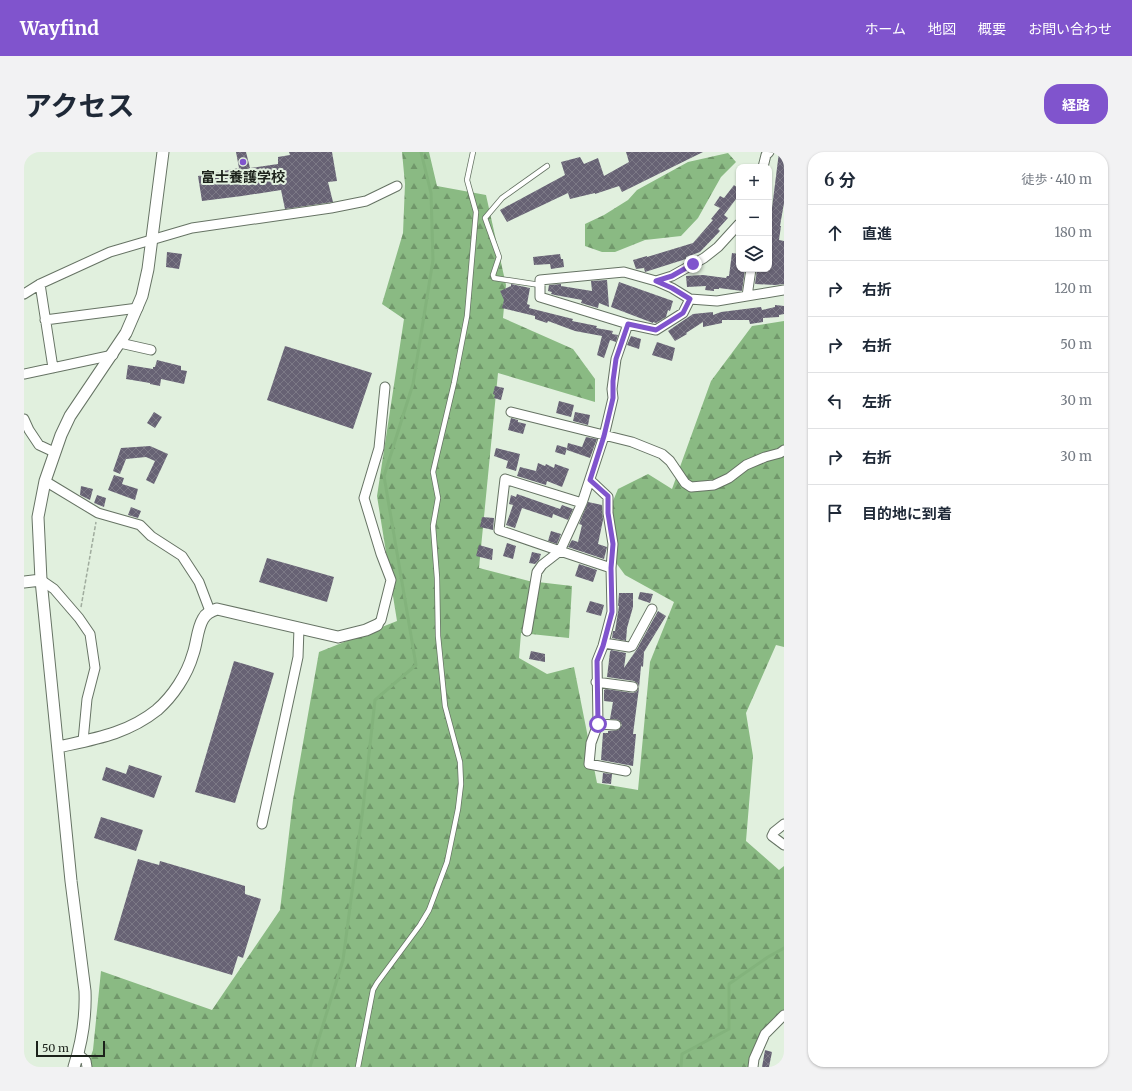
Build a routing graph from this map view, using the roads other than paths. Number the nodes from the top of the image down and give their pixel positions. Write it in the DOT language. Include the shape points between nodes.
graph roads {
  1 [pos="164,152"];
  2 [pos="473,152"];
  3 [pos="769,152"];
  4 [pos="764,164"];
  5 [pos="547,166"];
  6 [pos="397,186"];
  7 [pos="736,227"];
  8 [pos="151,240"];
  9 [pos="751,272"];
  10 [pos="656,281"];
  11 [pos="40,284"];
  12 [pos="540,285"];
  13 [pos="784,290"];
  14 [pos="24,294"];
  15 [pos="747,296"];
  16 [pos="690,299"];
  17 [pos="138,308"];
  18 [pos="45,320"];
  19 [pos="628,324"];
  20 [pos="120,343"];
  21 [pos="151,350"];
  22 [pos="113,355"];
  23 [pos="53,368"];
  24 [pos="24,374"];
  25 [pos="385,387"];
  26 [pos="511,412"];
  27 [pos="24,419"];
  28 [pos="604,436"];
  29 [pos="784,450"];
  30 [pos="54,452"];
  31 [pos="590,480"];
  32 [pos="45,481"];
  33 [pos="582,503"];
  34 [pos="560,551"];
  35 [pos="611,568"];
  36 [pos="41,580"];
  37 [pos="24,582"];
  38 [pos="652,609"];
  39 [pos="210,611"];
  40 [pos="377,625"];
  41 [pos="299,628"];
  42 [pos="527,631"];
  43 [pos="604,643"];
  44 [pos="596,682"];
  45 [pos="633,687"];
  46 [pos="598,724"];
  47 [pos="616,725"];
  48 [pos="82,742"];
  49 [pos="58,747"];
  50 [pos="626,771"];
  51 [pos="262,824"];
  52 [pos="784,824"];
  53 [pos="784,845"];
  54 [pos="784,1015"];
  55 [pos="78,1054"];
  56 [pos="74,1067"];
  57 [pos="87,1067"];
  58 [pos="358,1067"];
  59 [pos="754,1067"];
  1 -- 8 [label="street"];
  2 -- 58 [label="lane" via="467,180 476,212 466,316 454,383 433,472 438,498 433,526 438,636 445,706 460,762 458,809 447,862 429,910 373,990"];
  3 -- 4 [label="street"];
  5 -- 12 [label="lane" via="502,198 485,218 499,257 492,274 494,278"];
  6 -- 8 [label="street" via="366,201 192,228"];
  7 -- 10 [label="street" via="718,248 704,258 672,276"];
  8 -- 11 [label="street" via="110,252"];
  8 -- 17 [label="street" via="148,270"];
  9 -- 15 [label="street"];
  10 -- 12 [label="street" via="624,272 540,280"];
  10 -- 16 [label="street"];
  11 -- 14 [label="street"];
  11 -- 18 [label="street"];
  12 -- 19 [label="street" via="540,296"];
  13 -- 15 [label="street"];
  15 -- 16 [label="street" via="717,301"];
  16 -- 19 [label="street" via="683,313 656,330"];
  17 -- 18 [label="street"];
  17 -- 20 [label="street"];
  18 -- 23 [label="street"];
  19 -- 28 [label="street" via="616,359 613,398"];
  20 -- 21 [label="street"];
  20 -- 22 [label="street"];
  22 -- 23 [label="street"];
  22 -- 30 [label="street" via="70,416"];
  23 -- 24 [label="street"];
  25 -- 40 [label="street" via="379,448 364,498 391,580 381,620"];
  26 -- 28 [label="street"];
  27 -- 30 [label="street" via="39,445"];
  28 -- 29 [label="street" via="632,442 662,454 670,460 685,483 692,487 714,485 729,478 746,465"];
  28 -- 31 [label="street"];
  30 -- 32 [label="street"];
  31 -- 33 [label="street"];
  31 -- 35 [label="street" via="608,496 613,544"];
  32 -- 36 [label="street" via="38,517"];
  32 -- 39 [label="street" via="98,512 140,525 151,536 182,556 199,582"];
  33 -- 34 [label="street"];
  33 -- 34 [label="street" via="505,479 499,530"];
  34 -- 35 [label="street"];
  34 -- 42 [label="street" via="537,572"];
  35 -- 43 [label="street" via="612,612"];
  36 -- 37 [label="street"];
  36 -- 48 [label="street" via="54,589 90,634 95,668 87,699"];
  36 -- 49 [label="street"];
  38 -- 43 [label="street" via="632,646"];
  39 -- 41 [label="street" via="217,609"];
  39 -- 48 [label="street" via="202,619 193,656 184,677 158,710 124,730"];
  40 -- 41 [label="street" via="338,637"];
  41 -- 51 [label="street" via="298,657"];
  43 -- 44 [label="street" via="597,661"];
  44 -- 45 [label="street"];
  44 -- 46 [label="street"];
  46 -- 47 [label="street"];
  46 -- 50 [label="street" via="591,743 588,764"];
  48 -- 49 [label="street"];
  49 -- 55 [label="street" via="85,990 84,1028"];
  52 -- 53 [label="street" via="772,836"];
  54 -- 59 [label="street" via="765,1034 754,1059"];
  55 -- 56 [label="street"];
  55 -- 57 [label="street" via="86,1061"];
}
